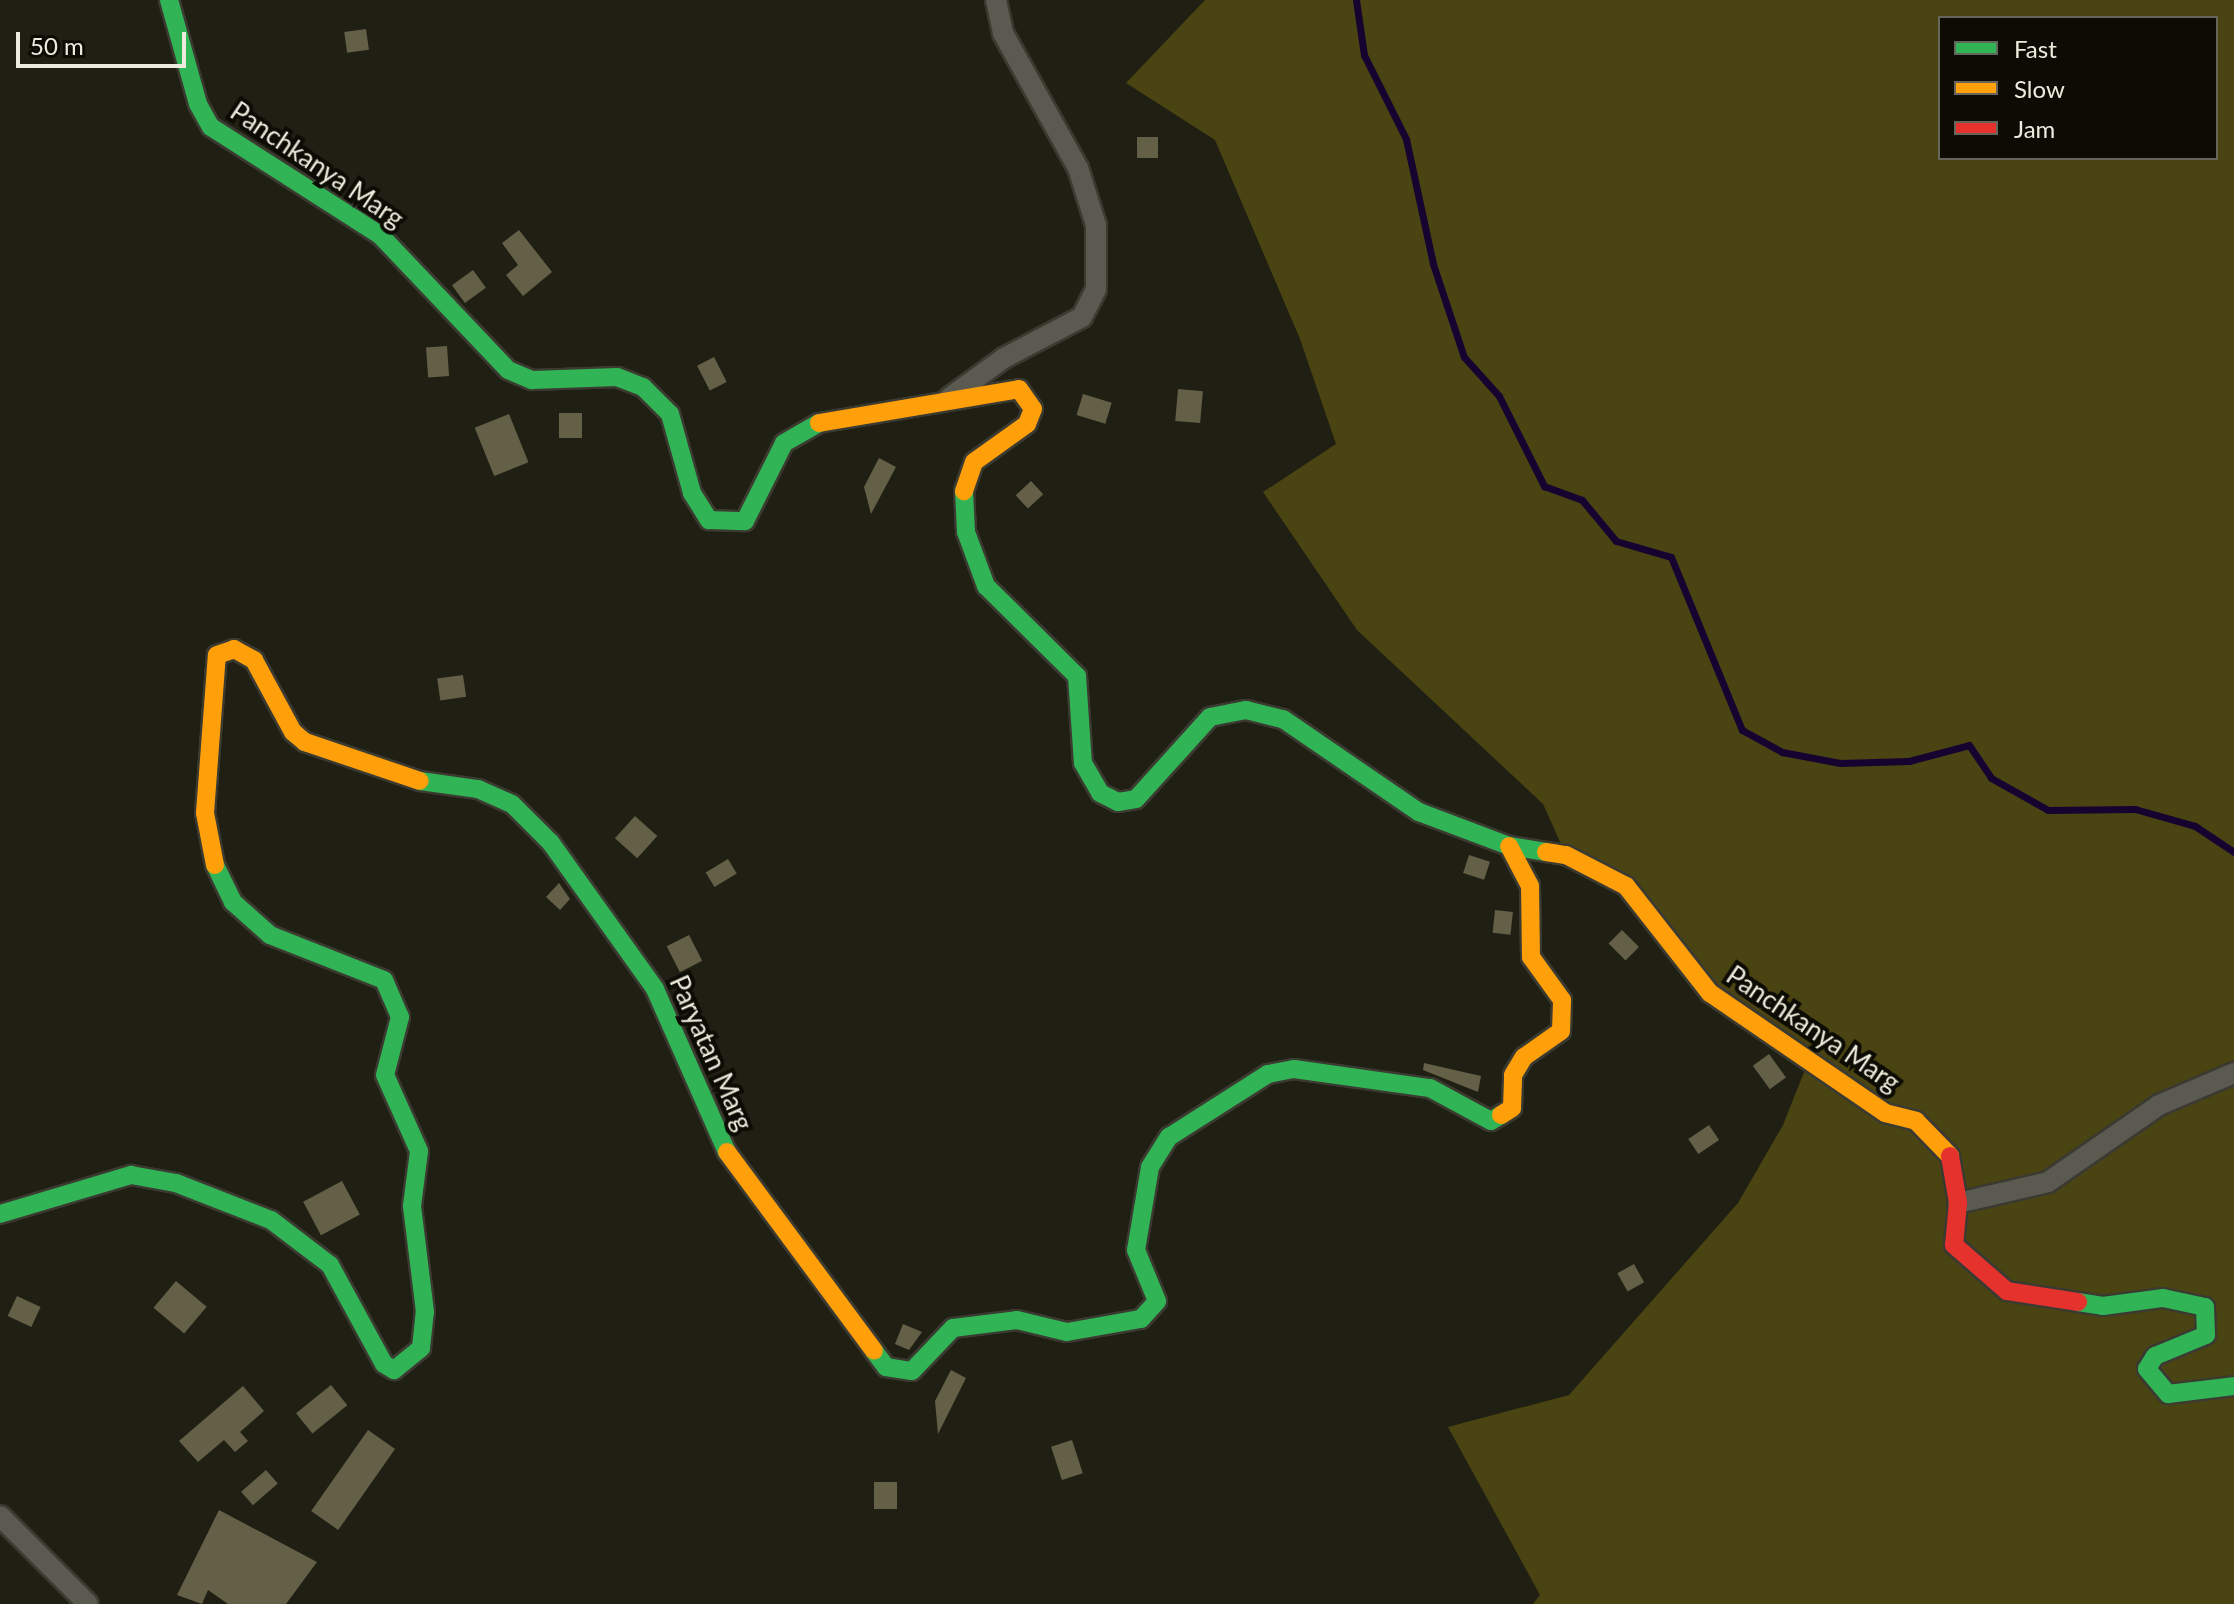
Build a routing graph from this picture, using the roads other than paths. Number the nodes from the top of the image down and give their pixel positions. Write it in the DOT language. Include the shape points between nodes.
graph roads {
  1 [pos="169,0"];
  2 [pos="996,0"];
  3 [pos="948,399"];
  4 [pos="1509,846"];
  5 [pos="2234,1073"];
  6 [pos="1958,1203"];
  7 [pos="0,1214"];
  8 [pos="2234,1386"];
  9 [pos="0,1516"];
  10 [pos="88,1604"];
  1 -- 3 [label="street, Panchkanya Marg" via="198,104 211,127 380,235 508,370 532,380 617,377 643,387 670,414 692,493 709,520 745,521 770,463 798,432 817,423 889,415"];
  2 -- 3 [label="street" via="1003,33 1078,168 1096,225 1096,289 1082,317 1004,358"];
  3 -- 4 [label="street, Panchkanya Marg" via="998,389 1029,397 1033,409 1027,424 974,462 964,483 966,532 986,586 1077,676 1083,763 1100,793 1118,802 1136,799 1160,780 1210,717 1246,710 1283,719 1419,812"];
  4 -- 6 [label="street, Panchkanya Marg" via="1566,855 1626,886 1710,993 1885,1113 1916,1121 1940,1142 1950,1154"];
  4 -- 7 [label="street, Paryatan Marg" via="1530,886 1531,957 1562,1000 1561,1031 1524,1057 1513,1075 1512,1108 1491,1121 1430,1088 1294,1069 1268,1074 1169,1137 1150,1167 1136,1250 1157,1301 1141,1319 1067,1332 1017,1320 953,1328 912,1371 886,1367 724,1148 655,989 551,843 512,804 478,789 431,785 305,742 293,732 254,660 234,649 217,655 205,813 213,861 233,902 270,935 340,958 384,980 400,1017 385,1075 392,1103 419,1151 413,1221 425,1312 421,1348 394,1370 371,1344 357,1305 330,1265 258,1215 176,1183 131,1175"];
  5 -- 6 [label="street" via="2159,1105 2048,1182"];
  6 -- 8 [label="street, Panchkanya Marg" via="1954,1245 2007,1291 2103,1306 2163,1298 2205,1307 2206,1335 2155,1356 2147,1369 2168,1394"];
  9 -- 10 [label="street"];
}
